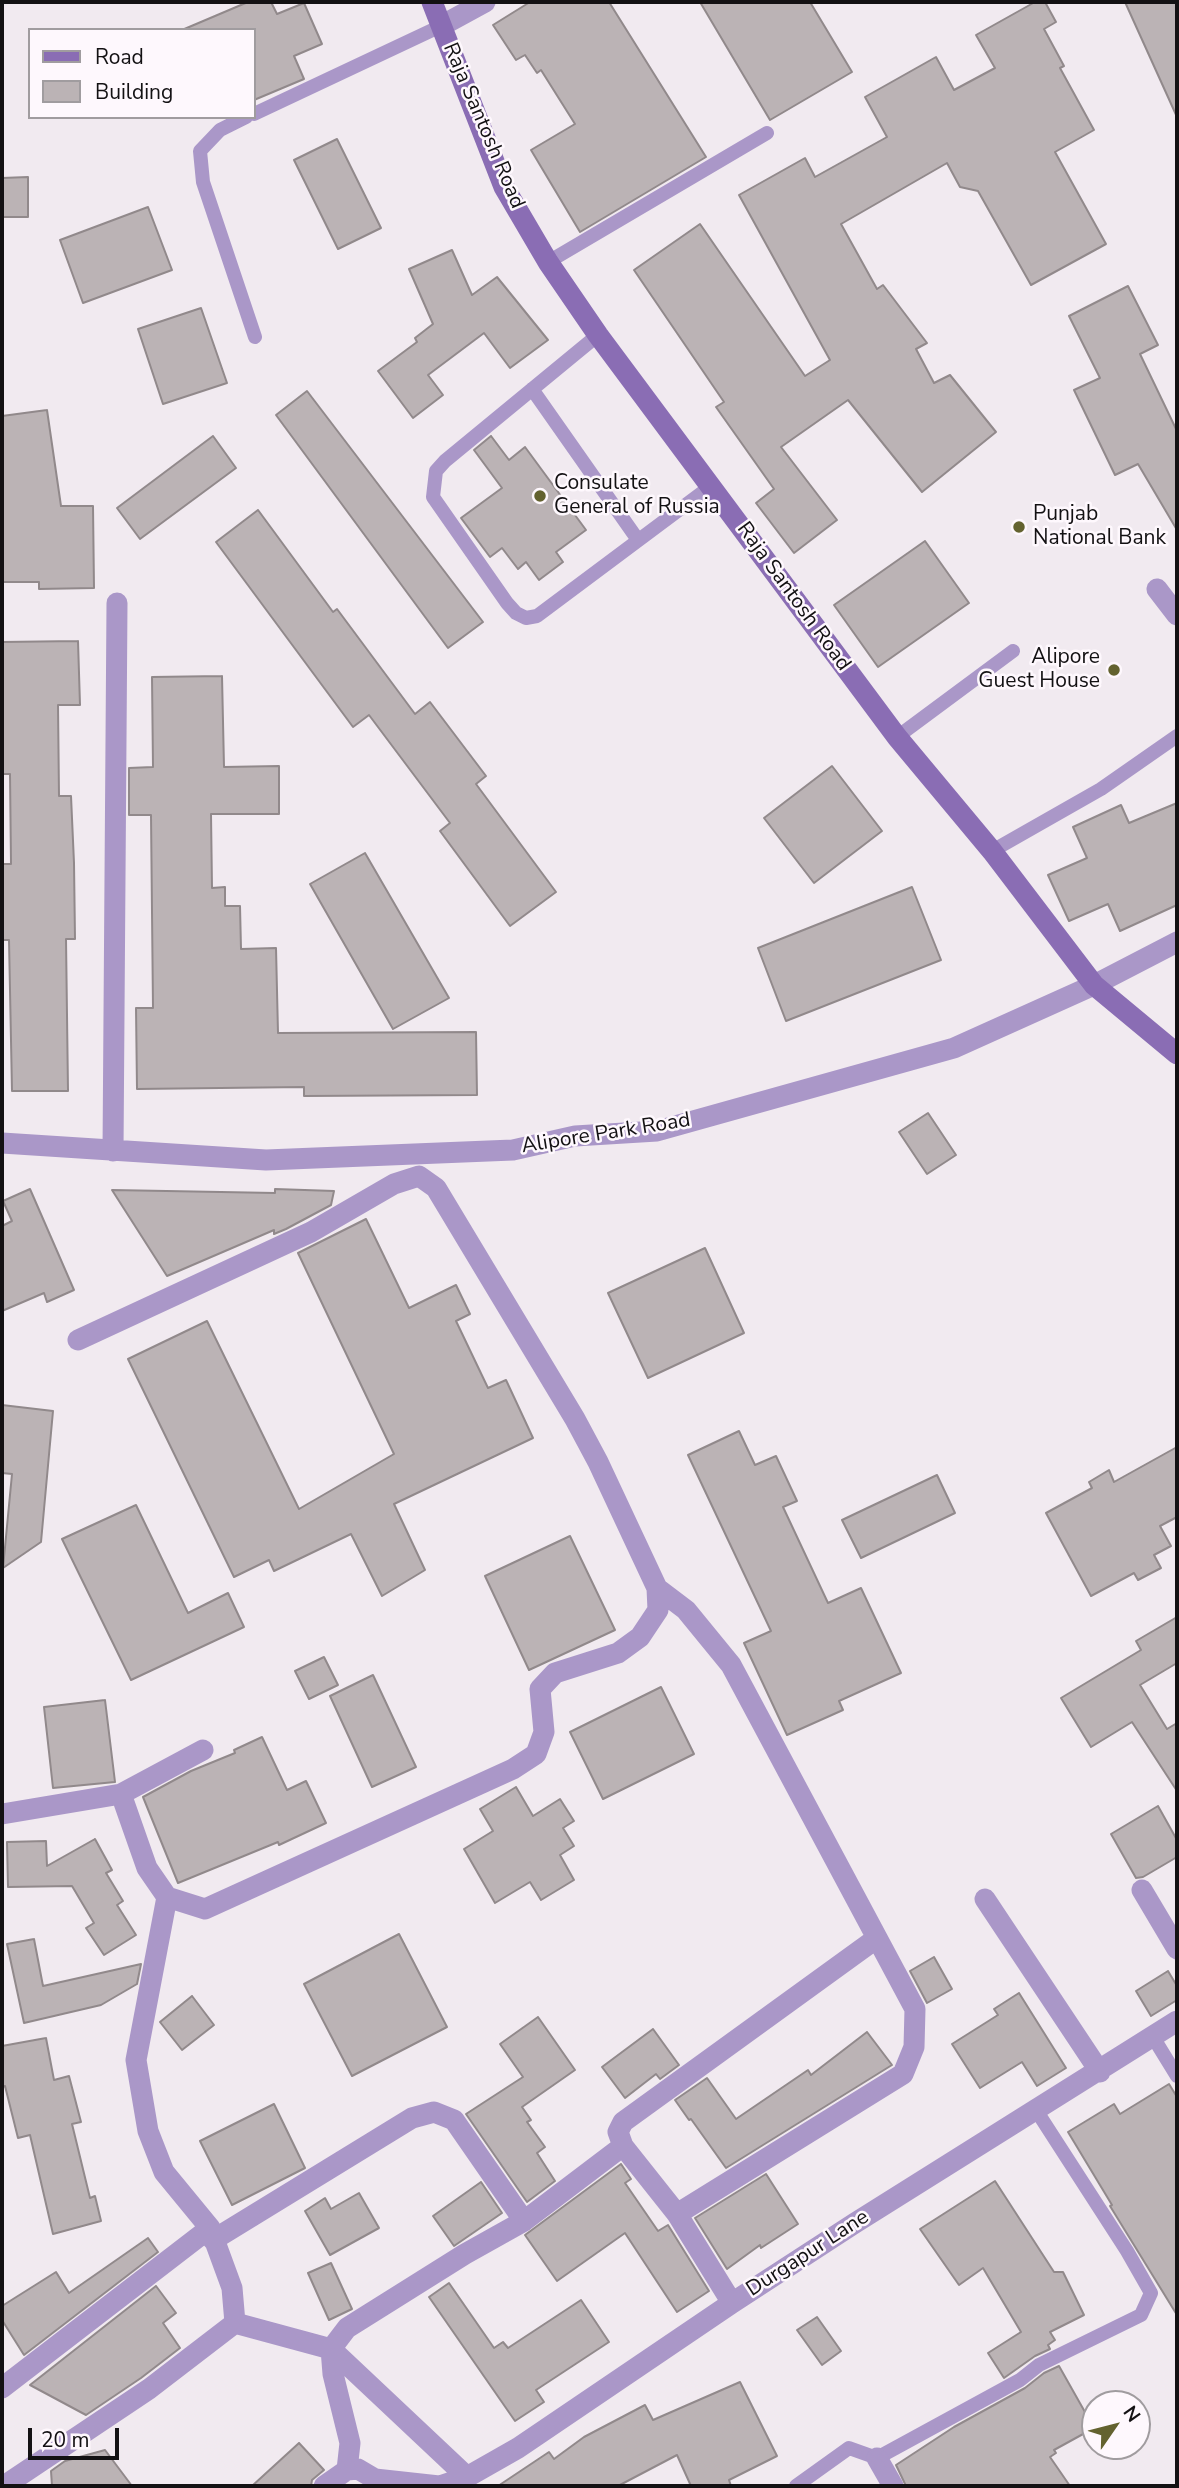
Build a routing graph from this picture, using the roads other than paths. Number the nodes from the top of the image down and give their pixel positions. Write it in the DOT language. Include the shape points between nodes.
graph roads {
  1 [pos="432,2"];
  2 [pos="485,2"];
  3 [pos="440,26"];
  4 [pos="256,113"];
  5 [pos="242,119"];
  6 [pos="767,133"];
  7 [pos="548,262"];
  8 [pos="598,335"];
  9 [pos="255,337"];
  10 [pos="532,389"];
  11 [pos="711,486"];
  12 [pos="638,541"];
  13 [pos="1157,589"];
  14 [pos="117,603"];
  15 [pos="1177,615"];
  16 [pos="1013,651"];
  17 [pos="1177,736"];
  18 [pos="897,737"];
  19 [pos="992,851"];
  20 [pos="1177,942"];
  21 [pos="1094,985"];
  22 [pos="1177,1054"];
  23 [pos="2,1143"];
  24 [pos="113,1150"];
  25 [pos="78,1340"];
  26 [pos="657,1588"];
  27 [pos="203,1750"];
  28 [pos="121,1794"];
  29 [pos="2,1814"];
  30 [pos="1142,1890"];
  31 [pos="167,1897"];
  32 [pos="985,1899"];
  33 [pos="877,1938"];
  34 [pos="1177,1949"];
  35 [pos="1177,2021"];
  36 [pos="1153,2037"];
  37 [pos="1100,2072"];
  38 [pos="1177,2076"];
  39 [pos="1036,2110"];
  40 [pos="623,2146"];
  41 [pos="677,2214"];
  42 [pos="524,2221"];
  43 [pos="212,2234"];
  44 [pos="732,2303"];
  45 [pos="235,2323"];
  46 [pos="331,2349"];
  47 [pos="2,2388"];
  48 [pos="877,2458"];
  49 [pos="347,2470"];
  50 [pos="467,2477"];
  51 [pos="377,2483"];
  52 [pos="4,2486"];
  53 [pos="324,2486"];
  54 [pos="440,2486"];
  55 [pos="796,2486"];
  56 [pos="893,2486"];
  1 -- 3 [label="main road, Raja Santosh Road"];
  2 -- 3 [label="street"];
  3 -- 4 [label="lane"];
  3 -- 7 [label="main road, Raja Santosh Road" via="504,187"];
  5 -- 9 [label="lane" via="220,130 200,151 203,182"];
  6 -- 7 [label="lane"];
  7 -- 8 [label="main road, Raja Santosh Road"];
  8 -- 10 [label="lane"];
  8 -- 11 [label="main road, Raja Santosh Road"];
  10 -- 12 [label="lane"];
  10 -- 12 [label="lane" via="444,461 436,471 432,497 507,603 526,618 537,616"];
  11 -- 12 [label="lane"];
  11 -- 18 [label="main road, Raja Santosh Road"];
  13 -- 15 [label="street"];
  14 -- 24 [label="street"];
  16 -- 18 [label="lane"];
  17 -- 19 [label="lane" via="1101,789"];
  18 -- 19 [label="main road, Raja Santosh Road"];
  19 -- 21 [label="main road, Raja Santosh Road"];
  20 -- 21 [label="street, Alipore Park Road"];
  21 -- 22 [label="main road, Raja Santosh Road"];
  21 -- 24 [label="street, Alipore Park Road" via="954,1048 657,1131 575,1136 513,1150 443,1154 267,1160"];
  23 -- 24 [label="street, Alipore Park Road"];
  25 -- 26 [label="street" via="311,1232 394,1184 419,1176 436,1188 575,1419"];
  26 -- 31 [label="street" via="657,1609 640,1637 618,1653 555,1673 540,1689 544,1732 536,1754 513,1769 205,1909"];
  26 -- 33 [label="street" via="686,1610 731,1665"];
  27 -- 28 [label="street"];
  28 -- 29 [label="street"];
  28 -- 31 [label="street" via="147,1868"];
  30 -- 34 [label="street"];
  31 -- 43 [label="street" via="136,2060 148,2131 164,2172"];
  32 -- 37 [label="street"];
  33 -- 40 [label="street" via="623,2122 618,2132"];
  33 -- 41 [label="street" via="915,2009 914,2047 903,2074"];
  35 -- 36 [label="street, Durgapur Lane"];
  36 -- 37 [label="street, Durgapur Lane"];
  36 -- 38 [label="lane"];
  37 -- 39 [label="street, Durgapur Lane"];
  39 -- 44 [label="street, Durgapur Lane"];
  39 -- 48 [label="lane" via="1151,2293 1141,2315 1039,2365 1020,2380"];
  40 -- 41 [label="street"];
  40 -- 42 [label="street"];
  41 -- 44 [label="street"];
  42 -- 43 [label="street" via="454,2120 434,2112 412,2118"];
  42 -- 46 [label="street" via="347,2328"];
  43 -- 45 [label="street" via="232,2288"];
  43 -- 47 [label="street"];
  44 -- 50 [label="street, Durgapur Lane" via="518,2448"];
  45 -- 46 [label="street"];
  45 -- 52 [label="street" via="149,2389"];
  46 -- 49 [label="street" via="349,2443"];
  46 -- 50 [label="street"];
  48 -- 55 [label="lane" via="849,2448"];
  48 -- 56 [label="street"];
  49 -- 51 [label="street, Durgapur Lane" via="358,2469"];
  49 -- 53 [label="street"];
  50 -- 54 [label="street, Durgapur Lane"];
  51 -- 54 [label="street, Durgapur Lane"];
}
